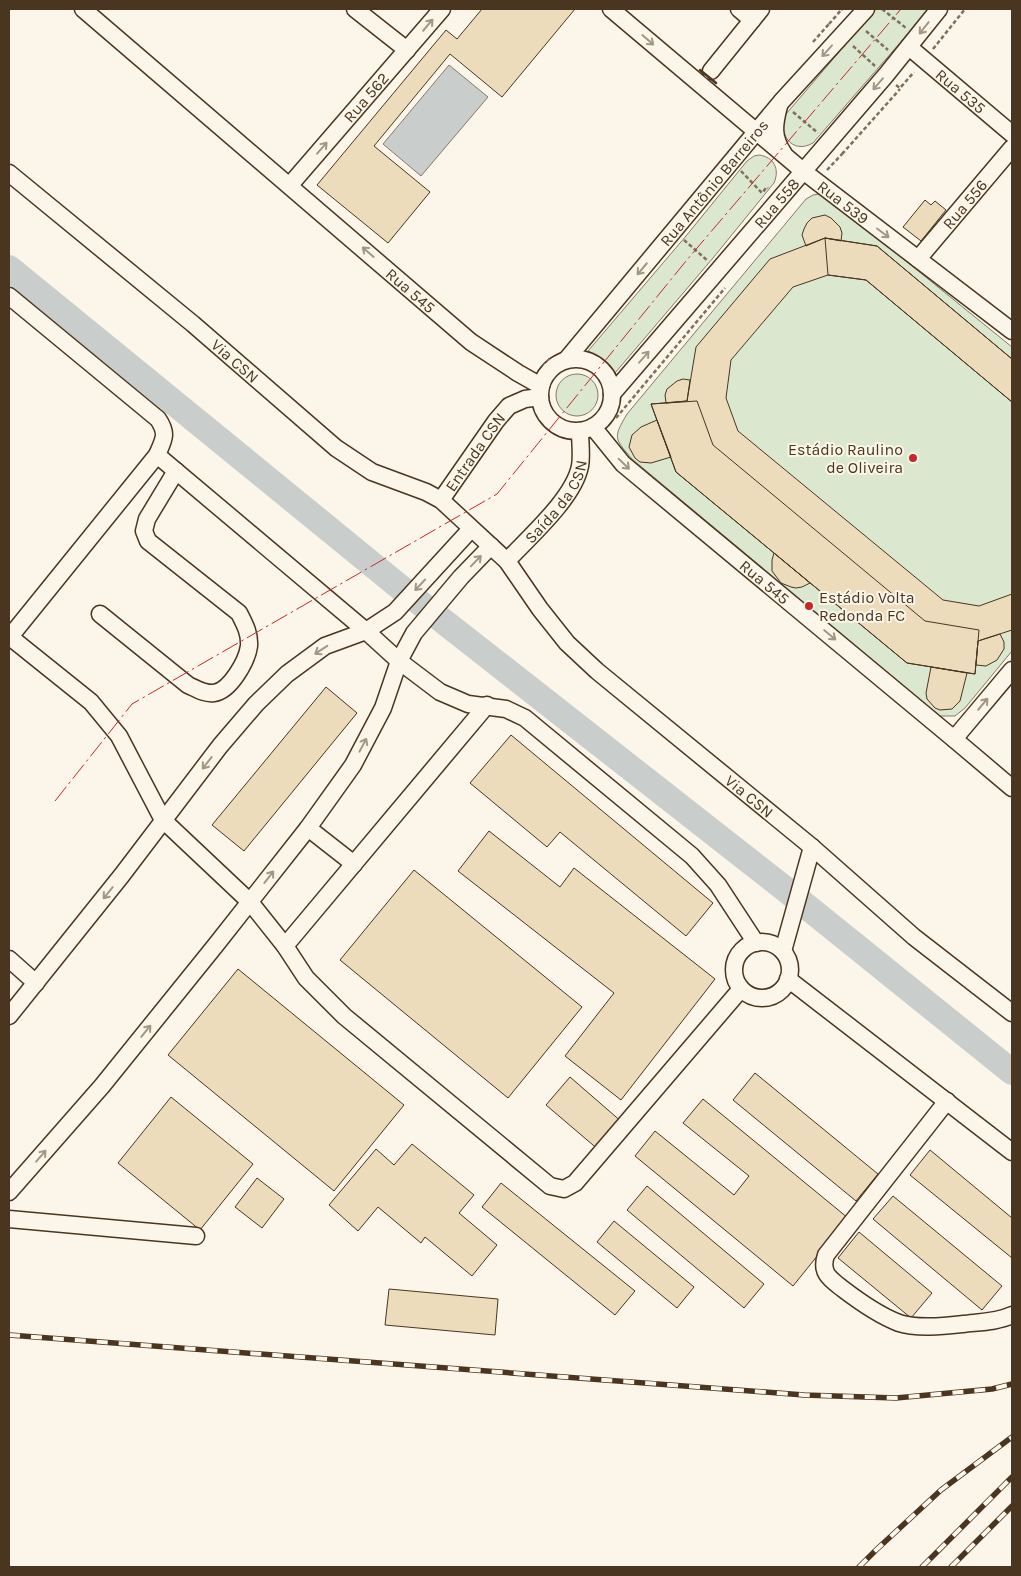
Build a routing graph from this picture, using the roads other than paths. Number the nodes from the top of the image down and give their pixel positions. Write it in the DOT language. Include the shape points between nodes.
graph roads {
  1 [pos="83,9"];
  2 [pos="355,9"];
  3 [pos="442,9"];
  4 [pos="611,9"];
  5 [pos="739,9"];
  6 [pos="939,9"];
  7 [pos="858,13"];
  8 [pos="757,14"];
  9 [pos="407,50"];
  10 [pos="904,53"];
  11 [pos="711,71"];
  12 [pos="781,102"];
  13 [pos="755,132"];
  14 [pos="1012,134"];
  15 [pos="1012,148"];
  16 [pos="786,157"];
  17 [pos="803,171"];
  18 [pos="9,173"];
  19 [pos="290,185"];
  20 [pos="918,259"];
  21 [pos="9,296"];
  22 [pos="1012,331"];
  23 [pos="566,360"];
  24 [pos="541,391"];
  25 [pos="612,394"];
  26 [pos="586,429"];
  27 [pos="157,455"];
  28 [pos="176,471"];
  29 [pos="441,500"];
  30 [pos="471,529"];
  31 [pos="491,546"];
  32 [pos="507,561"];
  33 [pos="100,614"];
  34 [pos="366,631"];
  35 [pos="9,638"];
  36 [pos="399,661"];
  37 [pos="1012,670"];
  38 [pos="487,705"];
  39 [pos="954,738"];
  40 [pos="1012,788"];
  41 [pos="163,820"];
  42 [pos="308,828"];
  43 [pos="812,847"];
  44 [pos="354,864"];
  45 [pos="250,902"];
  46 [pos="756,942"];
  47 [pos="285,946"];
  48 [pos="783,951"];
  49 [pos="9,959"];
  50 [pos="788,979"];
  51 [pos="36,983"];
  52 [pos="741,989"];
  53 [pos="1012,1013"];
  54 [pos="9,1016"];
  55 [pos="947,1102"];
  56 [pos="1012,1152"];
  57 [pos="9,1192"];
  58 [pos="9,1219"];
  59 [pos="196,1236"];
  60 [pos="1012,1315"];
  1 -- 19 [label="street, Rua 545"];
  2 -- 9 [label="street"];
  9 -- 3 [label="street, Rua 562, one-way"];
  4 -- 13 [label="street, Rua 539, one-way"];
  5 -- 8 [label="street"];
  6 -- 10 [label="street, Rua 558, one-way"];
  7 -- 12 [label="street, Rua Antônio Barreiros, one-way"];
  8 -- 11 [label="street"];
  19 -- 9 [label="street, Rua 562, one-way"];
  10 -- 14 [label="street, Rua 535" via="929,55"];
  10 -- 17 [label="street, Rua 558, one-way"];
  12 -- 13 [label="street, Rua Antônio Barreiros"];
  12 -- 16 [label="street" via="775,132 777,143"];
  13 -- 16 [label="street, Rua 539"];
  13 -- 23 [label="street, Rua Antônio Barreiros, one-way"];
  15 -- 20 [label="street, Rua 556"];
  16 -- 17 [label="street, Rua 539"];
  17 -- 20 [label="street, Rua 539, one-way"];
  25 -- 17 [label="street, Rua 558, one-way"];
  18 -- 29 [label="street, Via CSN" via="193,324 336,448 372,472"];
  24 -- 19 [label="street, Rua 545, one-way" via="471,342"];
  20 -- 22 [label="street, Rua 539"];
  21 -- 27 [label="street" via="158,419 164,428 164,439"];
  23 -- 24 [label="street" via="547,374"];
  23 -- 25 [label="street" via="588,360 597,366 605,373"];
  24 -- 26 [label="street" via="543,408 557,426 568,430"];
  24 -- 29 [label="street, Entrada CSN" via="509,406 496,420"];
  25 -- 26 [label="street" via="607,413 601,421"];
  26 -- 32 [label="street, Saída da CSN" via="580,466 571,487 560,504"];
  26 -- 39 [label="street, Rua 545, one-way" via="622,464"];
  27 -- 28 [label="street"];
  27 -- 35 [label="street"];
  28 -- 33 [label="street" via="147,519 144,531 148,541 239,613 248,629 249,646 241,669 228,685 216,693 202,692 188,685"];
  28 -- 34 [label="street"];
  29 -- 30 [label="street, Via CSN"];
  30 -- 31 [label="street, Via CSN"];
  30 -- 34 [label="street, one-way" via="395,612"];
  31 -- 32 [label="street, Via CSN"];
  36 -- 31 [label="street, one-way" via="414,633"];
  32 -- 43 [label="street, Via CSN" via="567,643"];
  34 -- 36 [label="street"];
  34 -- 41 [label="street, one-way" via="325,646 287,674 226,739"];
  35 -- 41 [label="street" via="97,709 119,736"];
  36 -- 38 [label="street" via="440,692 468,704"];
  42 -- 36 [label="street, one-way" via="353,765 383,708"];
  39 -- 37 [label="street, one-way"];
  38 -- 44 [label="street"];
  38 -- 46 [label="street" via="525,718 692,856 718,885"];
  39 -- 40 [label="street, Rua 545"];
  41 -- 45 [label="street"];
  41 -- 51 [label="street, one-way"];
  42 -- 44 [label="street"];
  45 -- 42 [label="street, one-way"];
  43 -- 48 [label="street"];
  43 -- 53 [label="street, Via CSN" via="914,937"];
  44 -- 47 [label="street"];
  45 -- 47 [label="street"];
  57 -- 45 [label="street, one-way" via="102,1086"];
  46 -- 48 [label="street" via="775,945"];
  46 -- 52 [label="street" via="747,946 735,961 736,981"];
  47 -- 52 [label="street" via="306,978 344,1016 550,1186 564,1189 575,1183"];
  48 -- 50 [label="street" via="790,969"];
  49 -- 51 [label="street"];
  50 -- 52 [label="street" via="777,994 768,997 758,998"];
  50 -- 55 [label="street"];
  51 -- 54 [label="street"];
  55 -- 56 [label="street"];
  55 -- 60 [label="street" via="826,1255 825,1272 866,1306 900,1323 931,1327 1000,1320"];
  58 -- 59 [label="street"];
}
